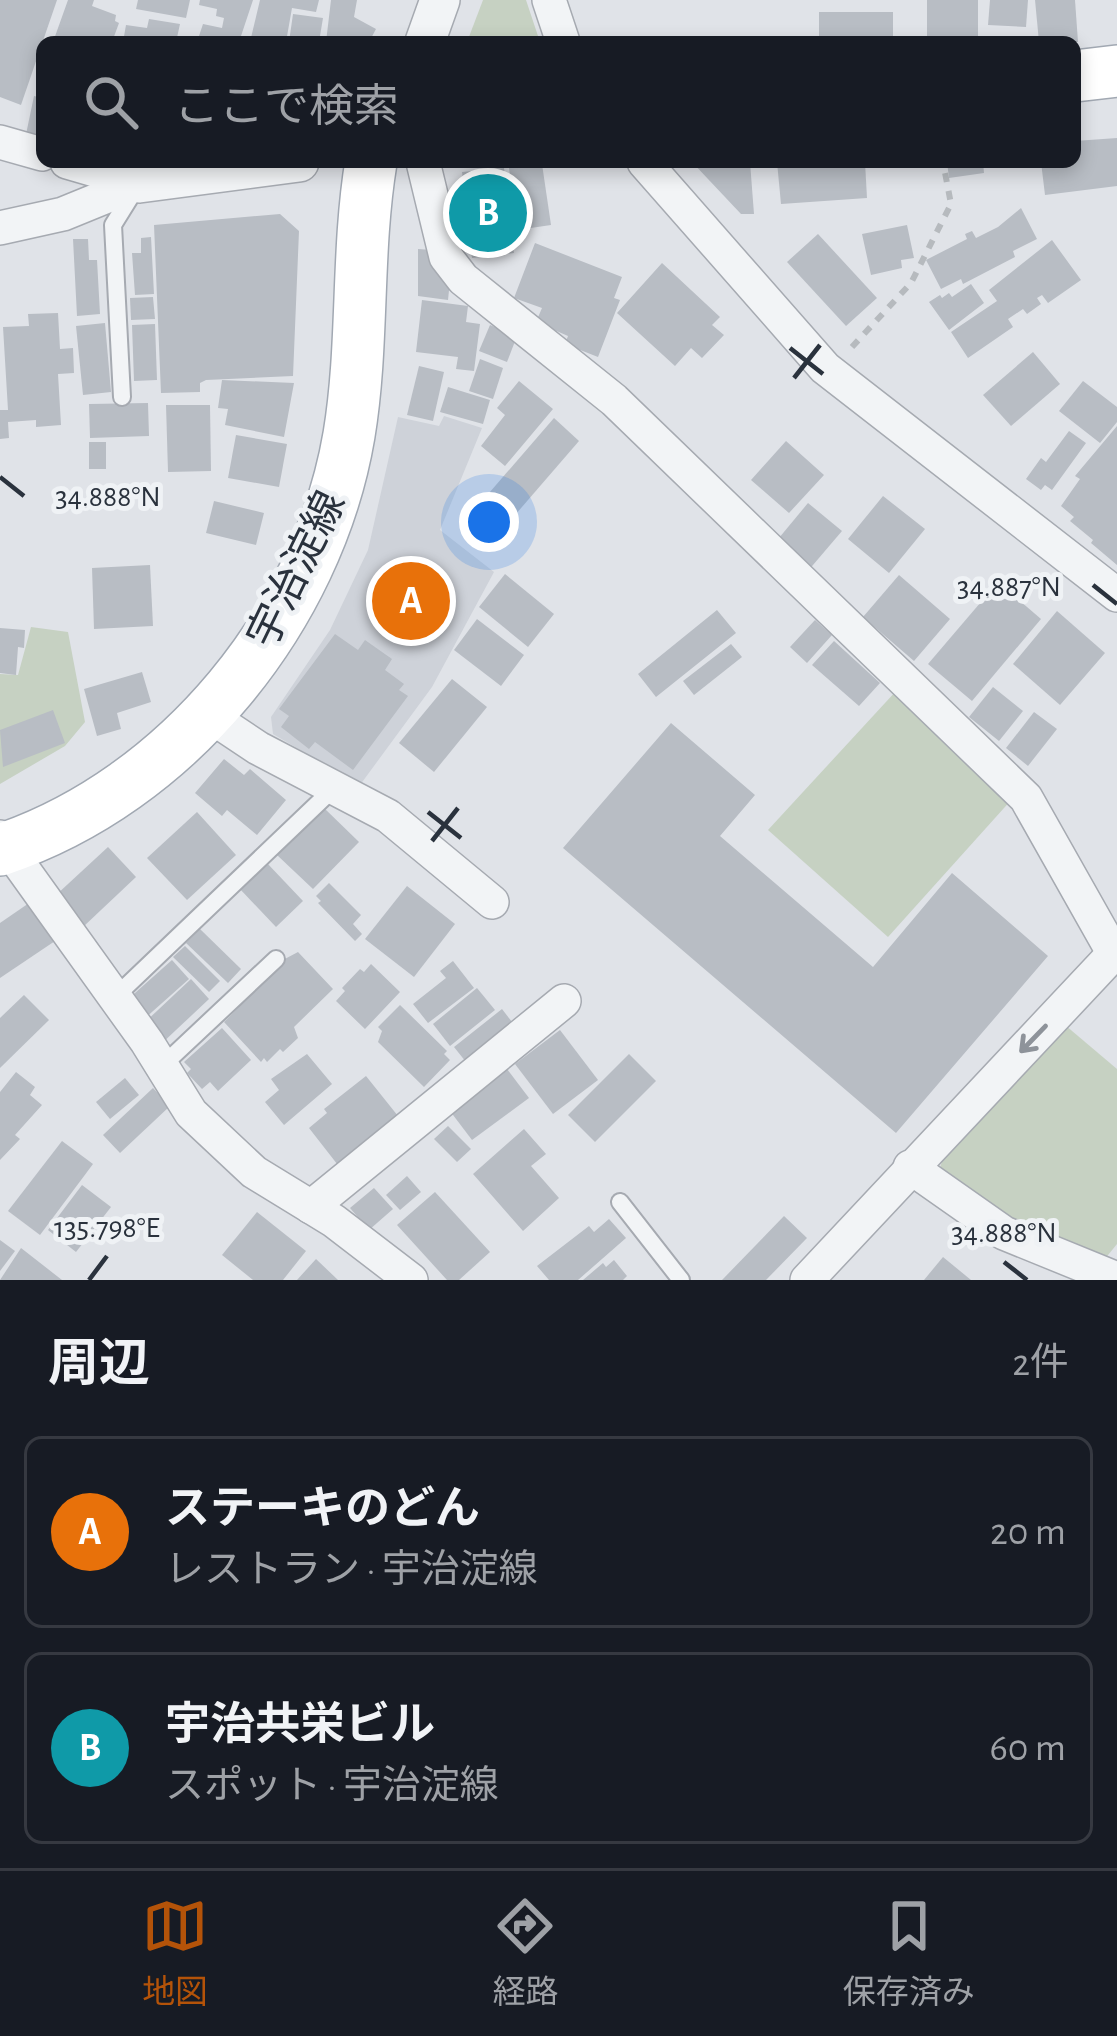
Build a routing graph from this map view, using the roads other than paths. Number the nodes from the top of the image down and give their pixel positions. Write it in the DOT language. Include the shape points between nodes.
graph roads {
  1 [pos="440,0"];
  2 [pos="550,0"];
  3 [pos="427,36"];
  4 [pos="561,36"];
  5 [pos="1117,71"];
  6 [pos="1081,75"];
  7 [pos="0,142"];
  8 [pos="36,152"];
  9 [pos="65,168"];
  10 [pos="85,168"];
  11 [pos="254,168"];
  12 [pos="370,168"];
  13 [pos="424,168"];
  14 [pos="649,168"];
  15 [pos="140,183"];
  16 [pos="63,214"];
  17 [pos="0,228"];
  18 [pos="122,397"];
  19 [pos="1117,595"];
  20 [pos="207,714"];
  21 [pos="334,788"];
  22 [pos="3,845"];
  23 [pos="492,902"];
  24 [pos="1115,952"];
  25 [pos="276,959"];
  26 [pos="116,998"];
  27 [pos="565,1000"];
  28 [pos="163,1066"];
  29 [pos="910,1167"];
  30 [pos="620,1202"];
  31 [pos="310,1207"];
  32 [pos="1117,1279"];
  33 [pos="411,1280"];
  34 [pos="681,1280"];
  35 [pos="807,1280"];
  1 -- 3 [label="street"];
  2 -- 4 [label="street"];
  5 -- 6 [label="main road"];
  7 -- 8 [label="street"];
  9 -- 16 [label="street" via="72,192"];
  10 -- 15 [label="street"];
  11 -- 15 [label="street"];
  12 -- 20 [label="main road, 宇治淀線" via="343,469 285,608"];
  13 -- 24 [label="street" via="446,257 464,279 614,400 1026,798"];
  14 -- 19 [label="street" via="825,368"];
  15 -- 16 [label="street"];
  15 -- 18 [label="lane" via="113,225"];
  16 -- 17 [label="street"];
  20 -- 21 [label="street"];
  20 -- 22 [label="main road, 宇治淀線" via="170,751 81,813"];
  21 -- 23 [label="street" via="388,816"];
  21 -- 26 [label="lane"];
  22 -- 26 [label="street"];
  24 -- 29 [label="street, one-way"];
  25 -- 28 [label="lane"];
  26 -- 28 [label="street"];
  27 -- 31 [label="street"];
  28 -- 31 [label="street" via="191,1112 254,1172"];
  29 -- 32 [label="street" via="1004,1232"];
  29 -- 35 [label="street"];
  30 -- 34 [label="lane"];
  31 -- 33 [label="street"];
}
